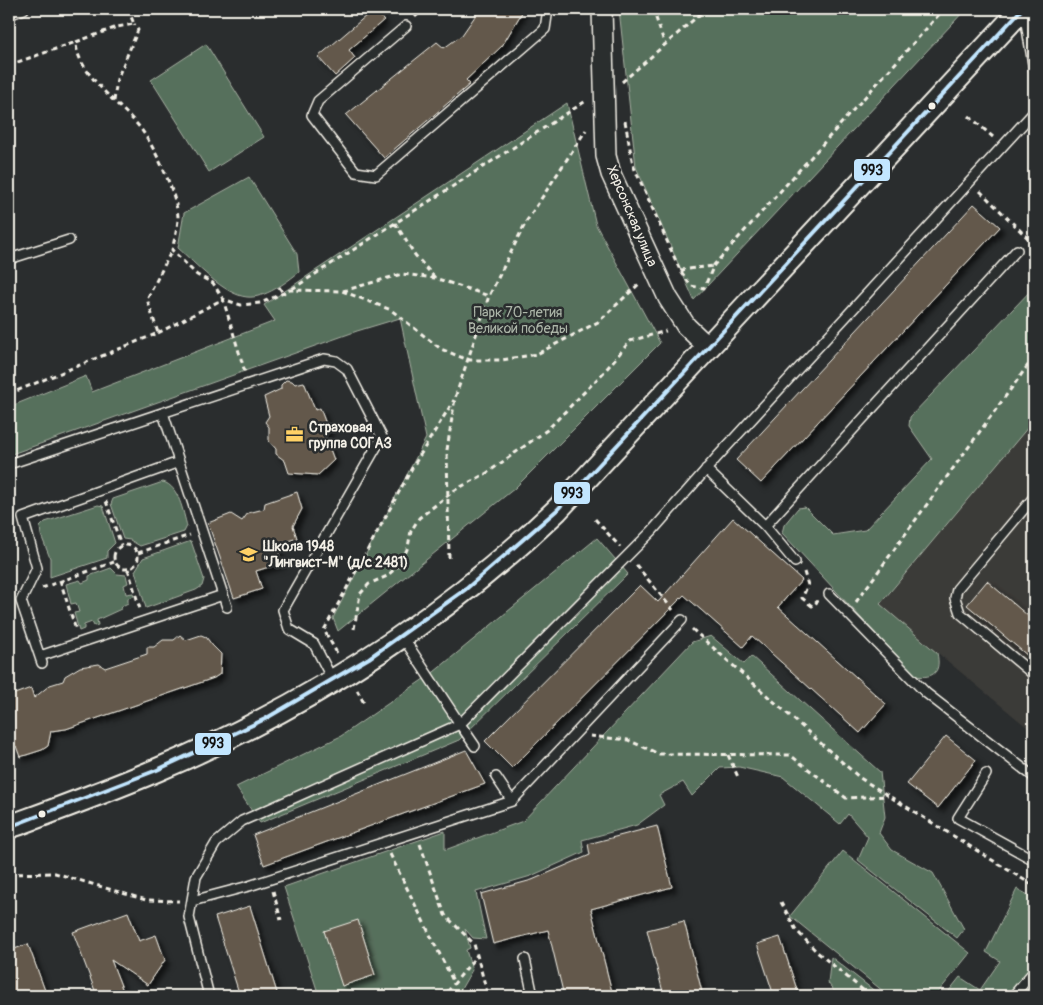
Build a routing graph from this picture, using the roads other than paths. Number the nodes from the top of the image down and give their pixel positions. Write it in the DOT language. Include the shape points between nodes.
graph roads {
  1 [pos="24,9"];
  2 [pos="548,9"];
  3 [pos="602,9"];
  4 [pos="1023,9"];
  5 [pos="9,15"];
  6 [pos="406,26"];
  7 [pos="1034,70"];
  8 [pos="1034,112"];
  9 [pos="69,240"];
  10 [pos="1017,250"];
  11 [pos="9,259"];
  12 [pos="708,347"];
  13 [pos="163,413"];
  14 [pos="179,462"];
  15 [pos="9,464"];
  16 [pos="706,469"];
  17 [pos="1034,497"];
  18 [pos="765,526"];
  19 [pos="795,562"];
  20 [pos="828,594"];
  21 [pos="224,595"];
  22 [pos="228,607"];
  23 [pos="682,620"];
  24 [pos="402,636"];
  25 [pos="1034,674"];
  26 [pos="333,681"];
  27 [pos="460,724"];
  28 [pos="475,746"];
  29 [pos="986,774"];
  30 [pos="496,777"];
  31 [pos="1034,777"];
  32 [pos="512,801"];
  33 [pos="9,827"];
  34 [pos="1034,860"];
  35 [pos="192,901"];
  36 [pos="524,959"];
  37 [pos="1034,971"];
  38 [pos="209,996"];
  39 [pos="533,996"];
  40 [pos="1013,996"];
  1 -- 5 [label="lane"];
  2 -- 6 [label="lane" via="545,29 376,175 356,172 312,114 318,101"];
  3 -- 12 [label="street, Херсонская улица" via="606,156 611,174 674,309"];
  4 -- 7 [label="lane"];
  4 -- 12 [label="street"];
  8 -- 16 [label="lane"];
  9 -- 11 [label="lane"];
  10 -- 18 [label="lane"];
  12 -- 24 [label="street" via="536,530 484,576"];
  13 -- 14 [label="lane"];
  13 -- 15 [label="lane"];
  13 -- 26 [label="lane" via="324,359 336,360 347,370 382,437 283,610 289,629 314,644"];
  14 -- 21 [label="lane"];
  14 -- 21 [label="lane" via="23,518 37,568 21,601 41,660 80,643"];
  16 -- 18 [label="lane"];
  16 -- 27 [label="lane" via="628,555"];
  17 -- 25 [label="lane" via="958,589 955,598 960,613"];
  18 -- 19 [label="lane"];
  20 -- 31 [label="lane" via="926,693"];
  21 -- 22 [label="lane"];
  23 -- 32 [label="lane"];
  24 -- 26 [label="street"];
  24 -- 27 [label="lane"];
  26 -- 33 [label="street" via="158,770"];
  27 -- 28 [label="lane"];
  27 -- 35 [label="lane" via="242,821 216,843 196,877"];
  29 -- 34 [label="lane" via="958,818"];
  30 -- 32 [label="lane"];
  32 -- 35 [label="lane"];
  35 -- 38 [label="lane" via="189,917"];
  36 -- 39 [label="lane"];
  37 -- 40 [label="lane"];
}
